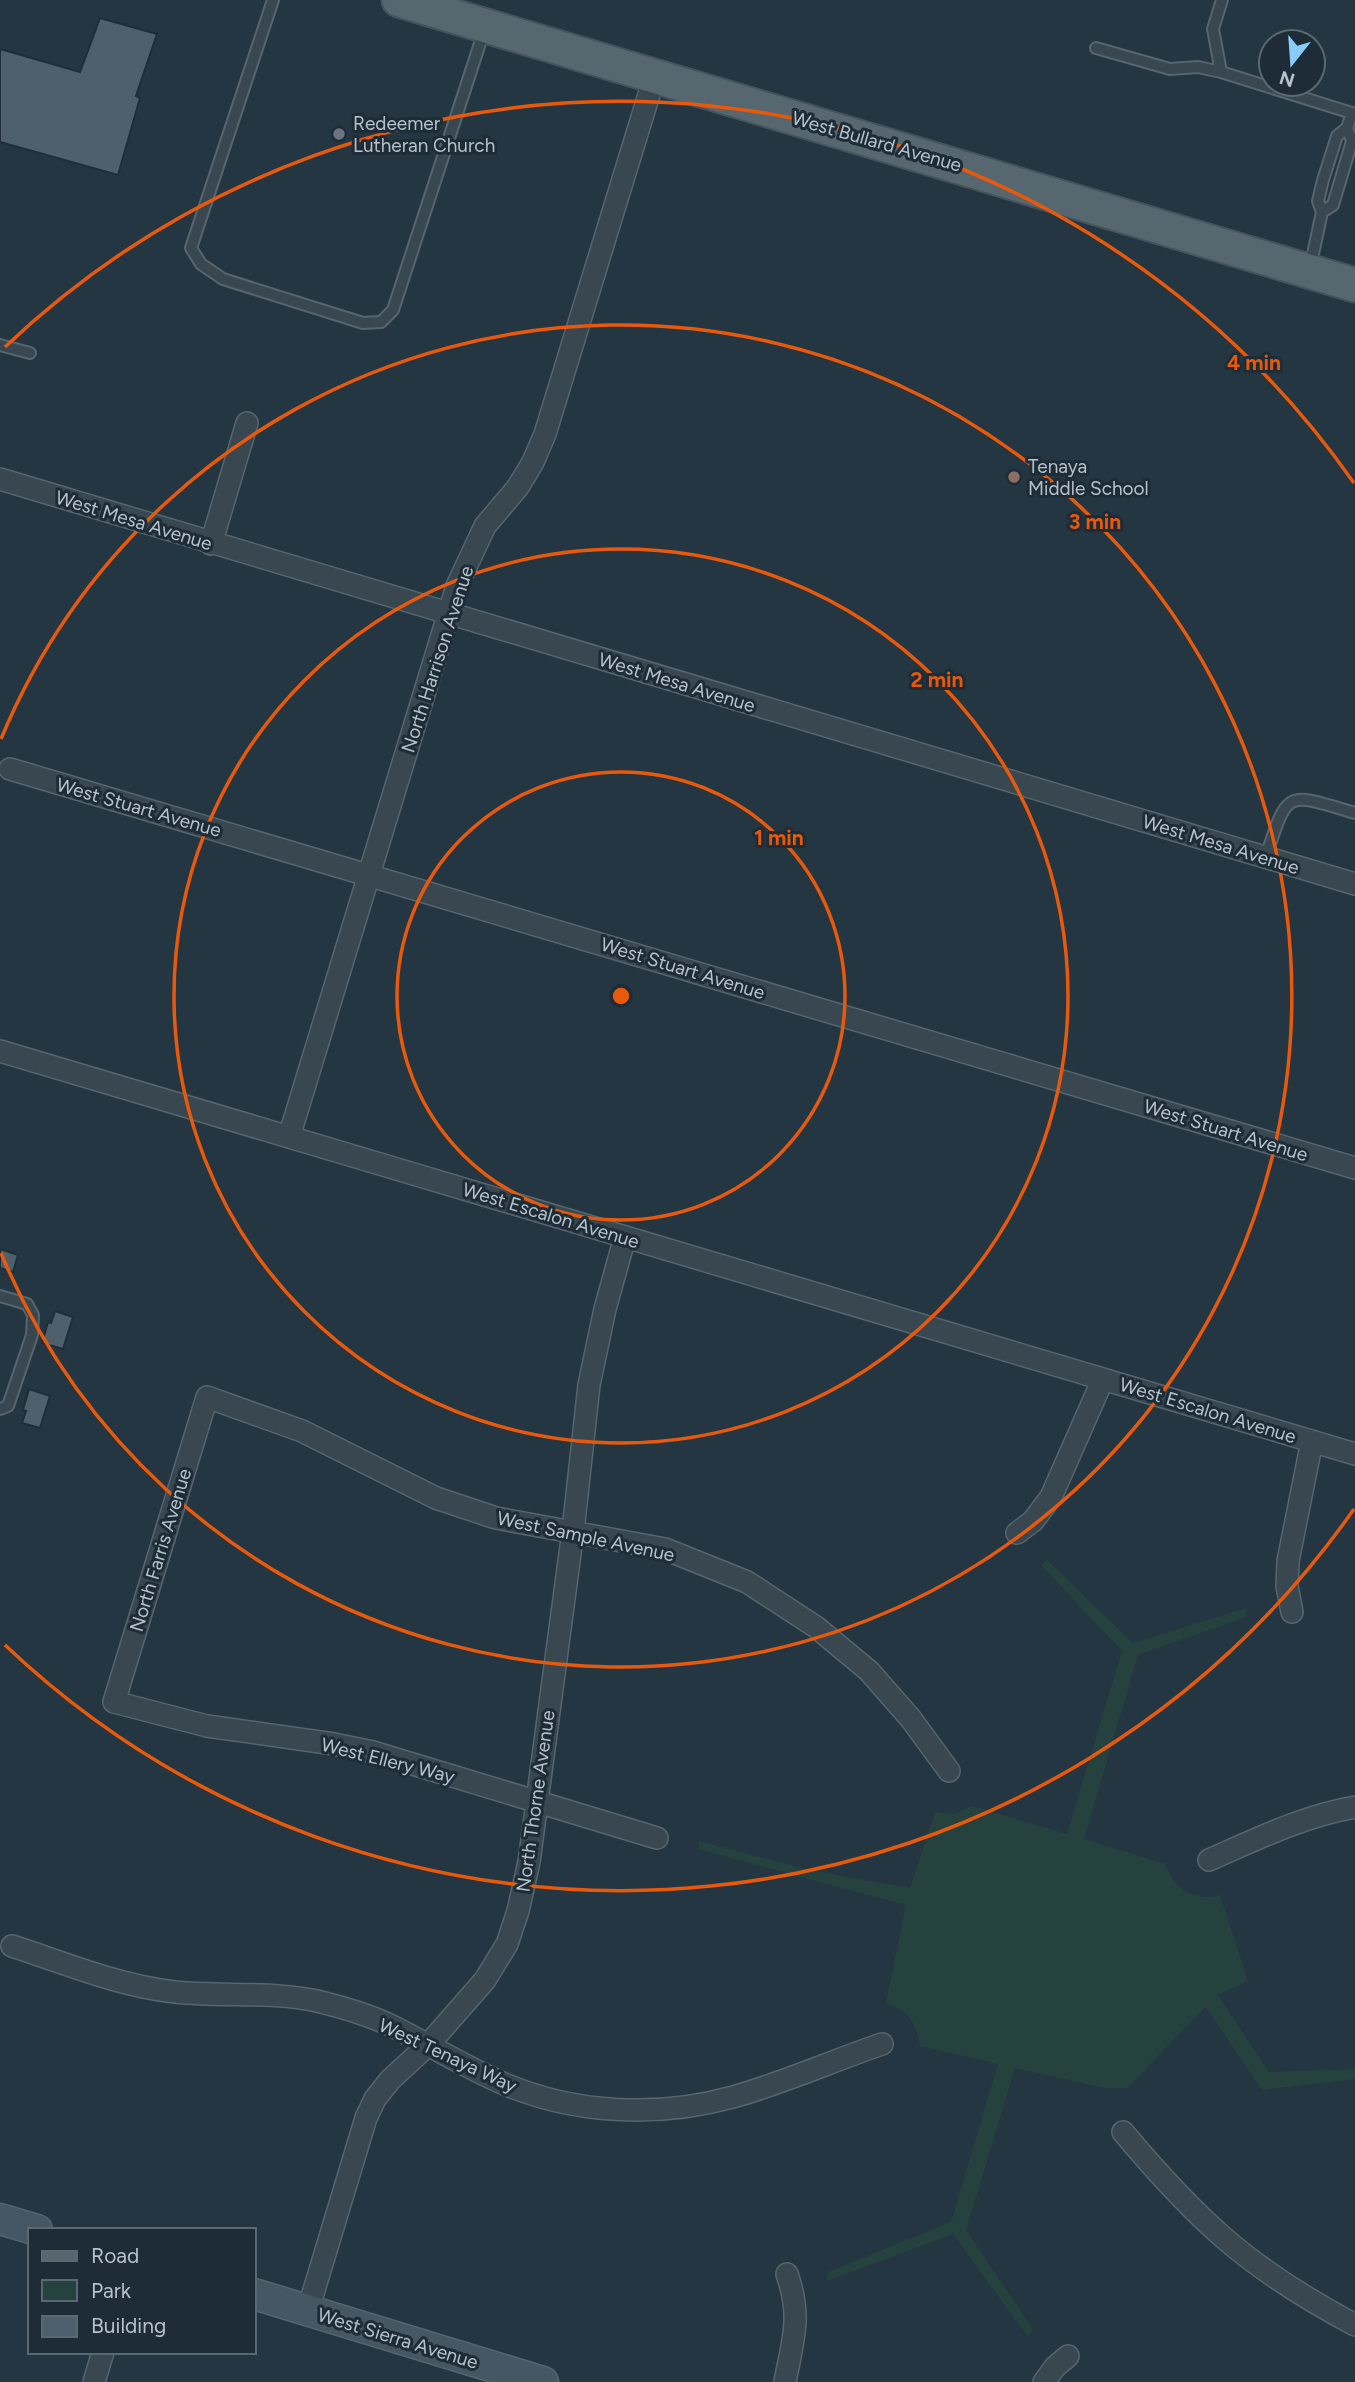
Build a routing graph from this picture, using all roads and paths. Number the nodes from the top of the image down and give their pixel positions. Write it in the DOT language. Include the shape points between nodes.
graph roads {
  1 [pos="273,0"];
  2 [pos="399,0"];
  3 [pos="1222,0"];
  4 [pos="486,26"];
  5 [pos="1097,48"];
  6 [pos="1222,72"];
  7 [pos="655,75"];
  8 [pos="1353,114"];
  9 [pos="1347,128"];
  10 [pos="1322,212"];
  11 [pos="1309,271"];
  12 [pos="1355,285"];
  13 [pos="0,345"];
  14 [pos="30,353"];
  15 [pos="247,424"];
  16 [pos="0,479"];
  17 [pos="211,544"];
  18 [pos="449,614"];
  19 [pos="10,769"];
  20 [pos="1355,813"];
  21 [pos="1266,857"];
  22 [pos="369,875"];
  23 [pos="1355,884"];
  24 [pos="0,1051"];
  25 [pos="289,1137"];
  26 [pos="1355,1168"];
  27 [pos="625,1237"];
  28 [pos="0,1296"];
  29 [pos="1103,1379"];
  30 [pos="207,1397"];
  31 [pos="0,1409"];
  32 [pos="1312,1441"];
  33 [pos="1355,1454"];
  34 [pos="573,1531"];
  35 [pos="1017,1533"];
  36 [pos="1292,1612"];
  37 [pos="114,1702"];
  38 [pos="949,1771"];
  39 [pos="537,1801"];
  40 [pos="1355,1807"];
  41 [pos="657,1838"];
  42 [pos="1209,1860"];
  43 [pos="12,1946"];
  44 [pos="882,2044"];
  45 [pos="428,2045"];
  46 [pos="1123,2132"];
  47 [pos="0,2218"];
  48 [pos="31,2228"];
  49 [pos="787,2274"];
  50 [pos="256,2295"];
  51 [pos="308,2310"];
  52 [pos="1355,2325"];
  53 [pos="102,2354"];
  54 [pos="1068,2356"];
  55 [pos="94,2382"];
  56 [pos="542,2382"];
  57 [pos="785,2382"];
  58 [pos="1044,2382"];
  1 -- 4 [label="lane" via="191,248 201,264 223,279 363,323 381,322 393,310"];
  2 -- 4 [label="main road, West Bullard Avenue"];
  3 -- 6 [label="lane" via="1213,29"];
  4 -- 7 [label="main road, West Bullard Avenue"];
  5 -- 6 [label="lane" via="1170,69 1198,67"];
  6 -- 8 [label="lane"];
  7 -- 11 [label="main road, West Bullard Avenue"];
  7 -- 18 [label="street, North Harrison Avenue" via="545,433 518,487 485,526 472,550"];
  8 -- 9 [label="lane"];
  9 -- 10 [label="lane" via="1337,136 1323,180 1318,201"];
  9 -- 10 [label="lane" via="1352,141 1332,205"];
  10 -- 11 [label="lane"];
  11 -- 12 [label="main road, West Bullard Avenue"];
  13 -- 14 [label="lane"];
  15 -- 17 [label="street"];
  16 -- 17 [label="street, West Mesa Avenue"];
  17 -- 18 [label="street, West Mesa Avenue"];
  18 -- 21 [label="street, West Mesa Avenue"];
  18 -- 22 [label="street, North Harrison Avenue"];
  19 -- 22 [label="street, West Stuart Avenue"];
  20 -- 21 [label="lane" via="1299,798 1277,822"];
  21 -- 23 [label="street, West Mesa Avenue"];
  22 -- 25 [label="street, North Harrison Avenue"];
  22 -- 26 [label="street, West Stuart Avenue"];
  24 -- 25 [label="street, West Escalon Avenue"];
  25 -- 27 [label="street, West Escalon Avenue"];
  27 -- 29 [label="street, West Escalon Avenue"];
  27 -- 34 [label="street, North Thorne Avenue" via="589,1385"];
  28 -- 31 [label="lane" via="27,1304 33,1315 32,1335 8,1406"];
  29 -- 32 [label="street, West Escalon Avenue"];
  29 -- 35 [label="street, West Escalon Avenue" via="1051,1497"];
  30 -- 34 [label="street, West Sample Avenue" via="302,1431 436,1499 496,1518"];
  30 -- 37 [label="street, North Farris Avenue"];
  32 -- 33 [label="street, West Escalon Avenue"];
  32 -- 36 [label="street, West Escalon Avenue" via="1287,1561"];
  34 -- 38 [label="street, West Sample Avenue" via="665,1549 747,1582 816,1626 869,1671"];
  34 -- 39 [label="street, North Thorne Avenue"];
  37 -- 39 [label="street, West Ellery Way" via="207,1726 373,1752"];
  39 -- 41 [label="street, West Ellery Way"];
  39 -- 45 [label="street, North Thorne Avenue" via="529,1862 507,1944 485,1980"];
  40 -- 42 [label="street" via="1273,1831"];
  43 -- 45 [label="street, West Tenaya Way" via="174,1992 314,2001 390,2025"];
  44 -- 45 [label="street, West Tenaya Way" via="732,2097 633,2110 544,2098 502,2083"];
  45 -- 51 [label="street, North Thorne Avenue" via="390,2080 366,2118"];
  46 -- 52 [label="street" via="1225,2238 1275,2276"];
  47 -- 48 [label="street"];
  49 -- 57 [label="street" via="796,2320"];
  50 -- 51 [label="street, West Sierra Avenue"];
  51 -- 56 [label="street, West Sierra Avenue"];
  53 -- 55 [label="street"];
  54 -- 58 [label="street"];
}
